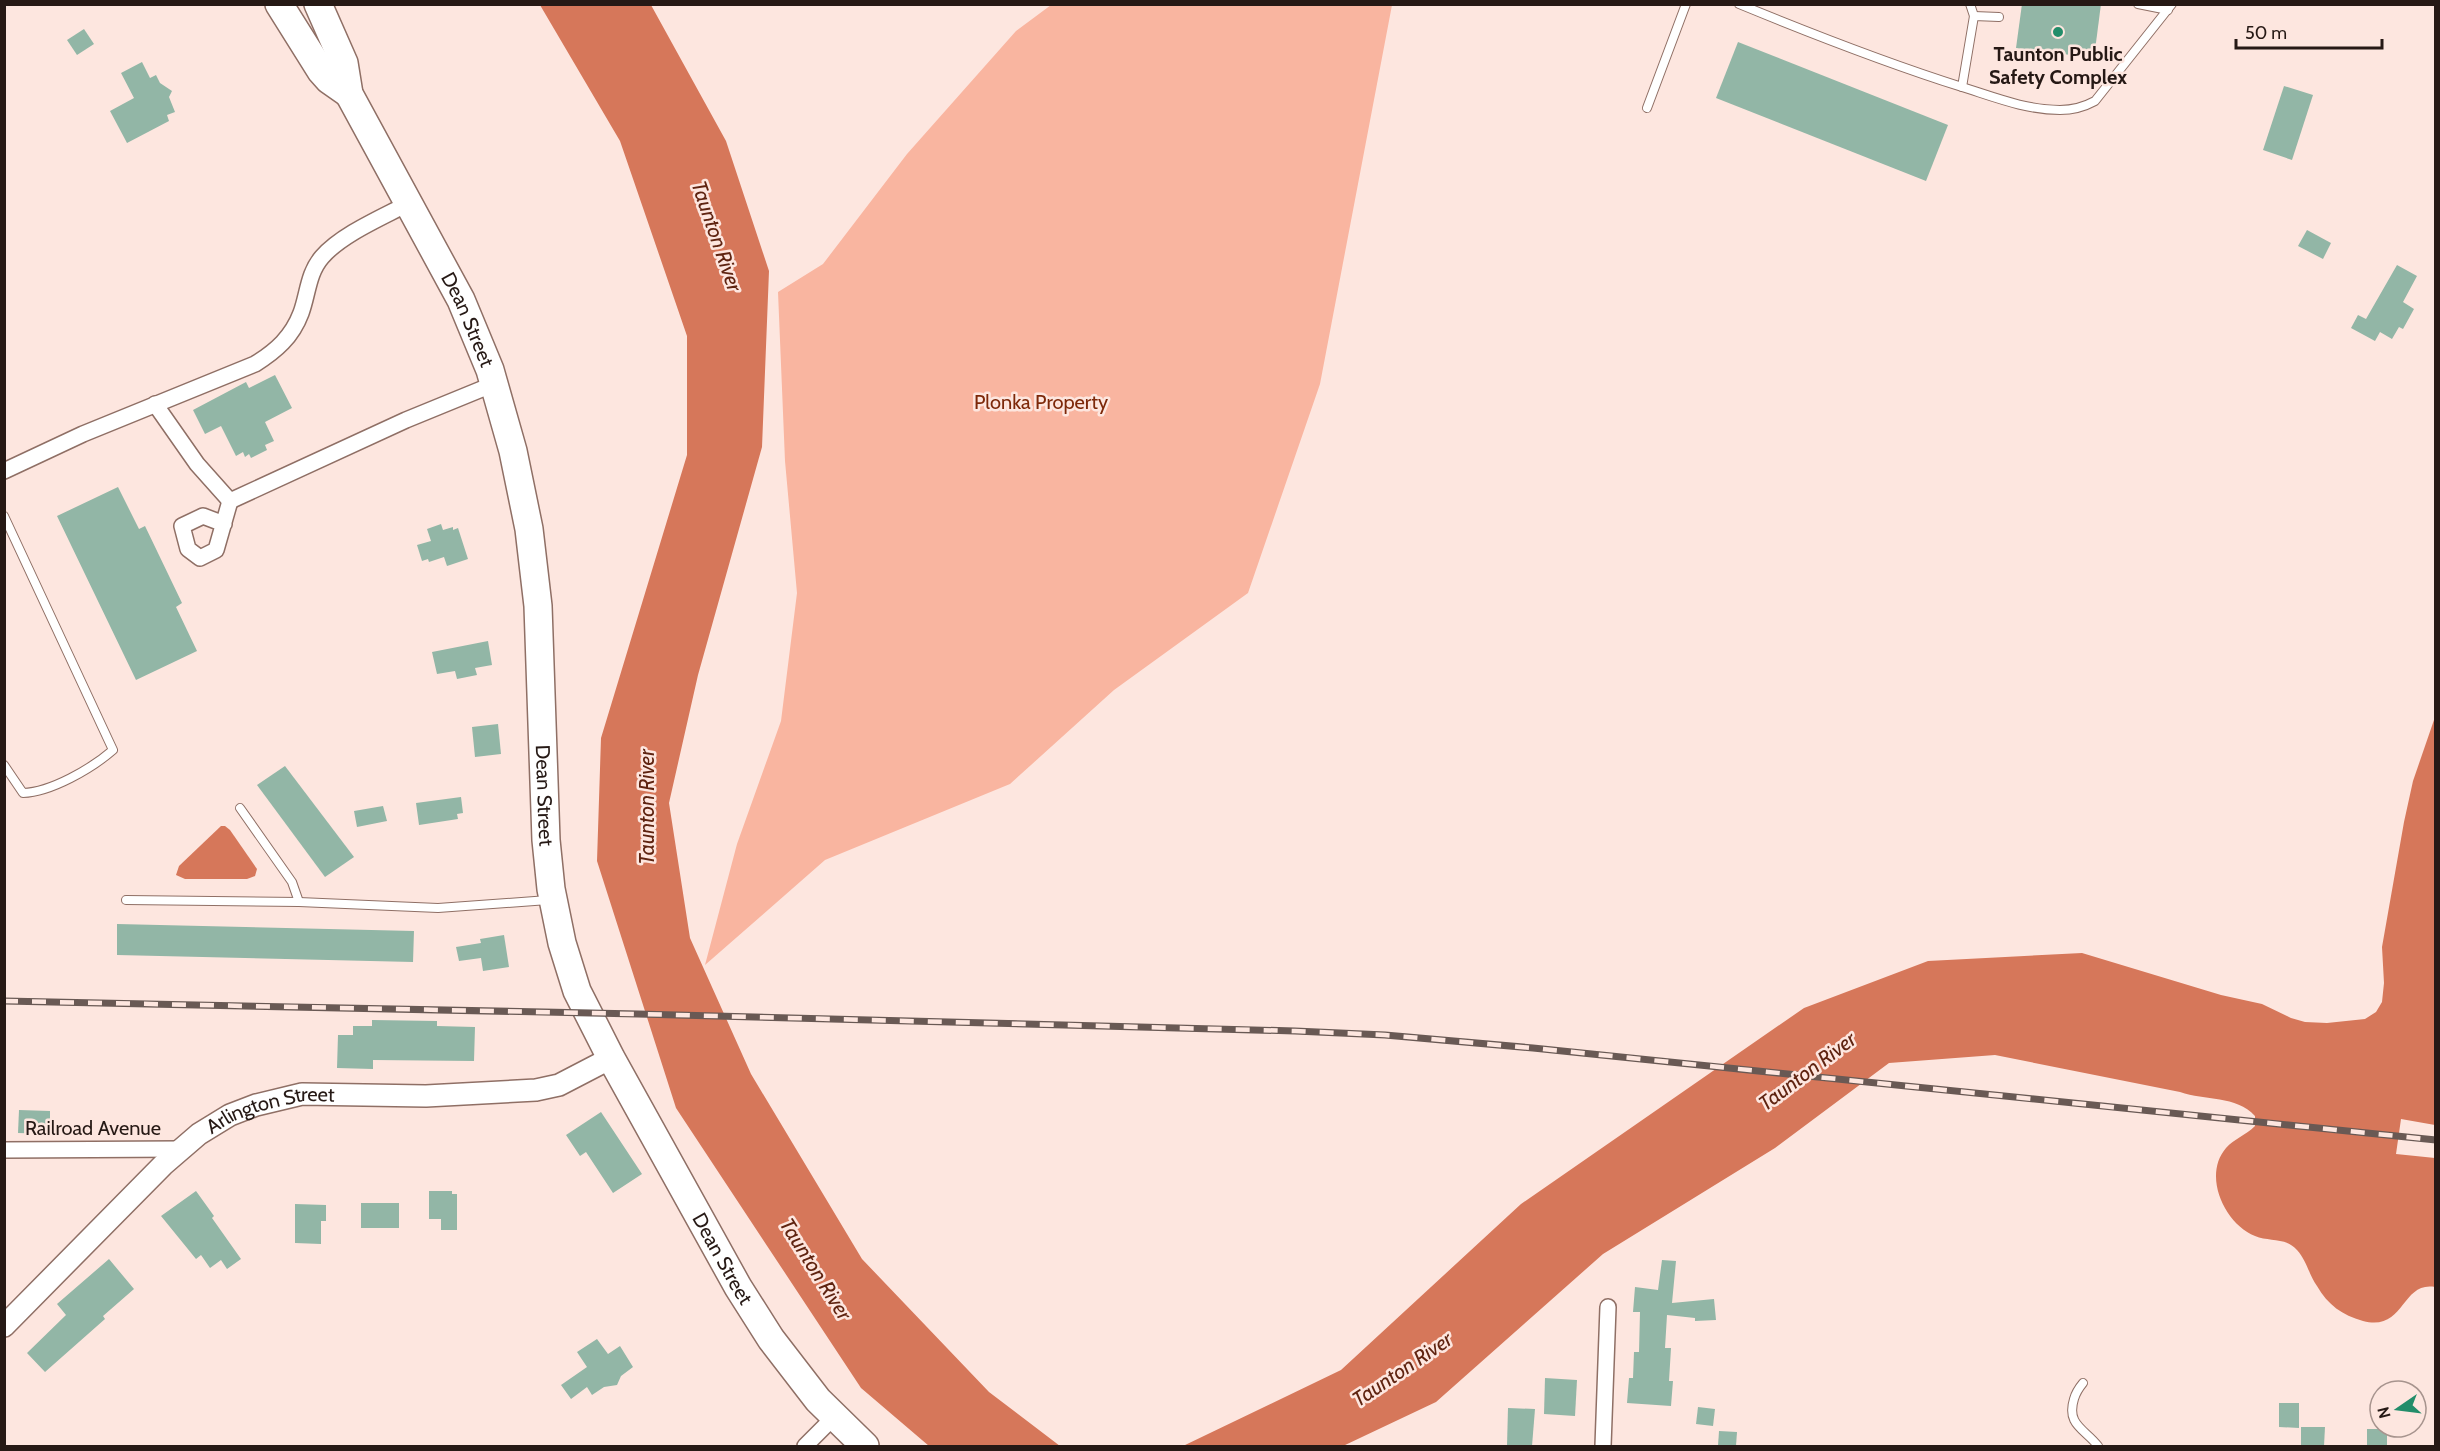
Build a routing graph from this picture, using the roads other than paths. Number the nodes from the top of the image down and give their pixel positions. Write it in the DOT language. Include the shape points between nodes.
graph roads {
  1 [pos="279,4"];
  2 [pos="318,4"];
  3 [pos="1686,4"];
  4 [pos="1738,4"];
  5 [pos="1970,4"];
  6 [pos="2138,4"];
  7 [pos="2170,7"];
  8 [pos="1974,16"];
  9 [pos="1999,17"];
  10 [pos="1962,87"];
  11 [pos="349,94"];
  12 [pos="1647,108"];
  13 [pos="410,203"];
  14 [pos="494,384"];
  15 [pos="154,404"];
  16 [pos="4,471"];
  17 [pos="230,501"];
  18 [pos="4,516"];
  19 [pos="224,524"];
  20 [pos="4,765"];
  21 [pos="240,808"];
  22 [pos="552,899"];
  23 [pos="126,900"];
  24 [pos="299,902"];
  25 [pos="610,1059"];
  26 [pos="181,1149"];
  27 [pos="4,1150"];
  28 [pos="1608,1307"];
  29 [pos="4,1326"];
  30 [pos="2083,1383"];
  31 [pos="833,1418"];
  32 [pos="805,1446"];
  33 [pos="865,1446"];
  34 [pos="1603,1446"];
  35 [pos="2098,1446"];
  1 -- 11 [label="highway, Dean Street" via="321,71"];
  2 -- 11 [label="highway, Dean Street" via="344,63"];
  3 -- 12 [label="lane"];
  4 -- 10 [label="lane"];
  5 -- 8 [label="lane"];
  6 -- 7 [label="lane"];
  7 -- 10 [label="lane" via="2095,101 2084,107 2058,110 2028,106"];
  8 -- 9 [label="lane"];
  8 -- 10 [label="lane"];
  11 -- 13 [label="highway, Dean Street"];
  13 -- 14 [label="highway, Dean Street" via="451,278"];
  13 -- 15 [label="street" via="322,257 294,328 270,354 255,364"];
  14 -- 17 [label="street"];
  14 -- 22 [label="highway, Dean Street" via="519,477 536,580 546,840"];
  15 -- 16 [label="street"];
  15 -- 17 [label="street" via="197,464"];
  17 -- 19 [label="street"];
  18 -- 20 [label="lane" via="113,750 101,761 40,792 23,793"];
  21 -- 24 [label="lane" via="292,882"];
  22 -- 24 [label="lane" via="438,908"];
  22 -- 25 [label="highway, Dean Street" via="577,991"];
  23 -- 24 [label="lane"];
  25 -- 26 [label="street, Arlington Street" via="559,1085 537,1090 418,1096 302,1094 230,1115"];
  25 -- 31 [label="highway, Dean Street" via="744,1295 788,1364"];
  26 -- 27 [label="street, Railroad Avenue"];
  26 -- 29 [label="street, Arlington Street"];
  28 -- 34 [label="street"];
  30 -- 35 [label="lane" via="2071,1408 2073,1420"];
  31 -- 32 [label="street"];
  31 -- 33 [label="highway, Dean Street"];
}
